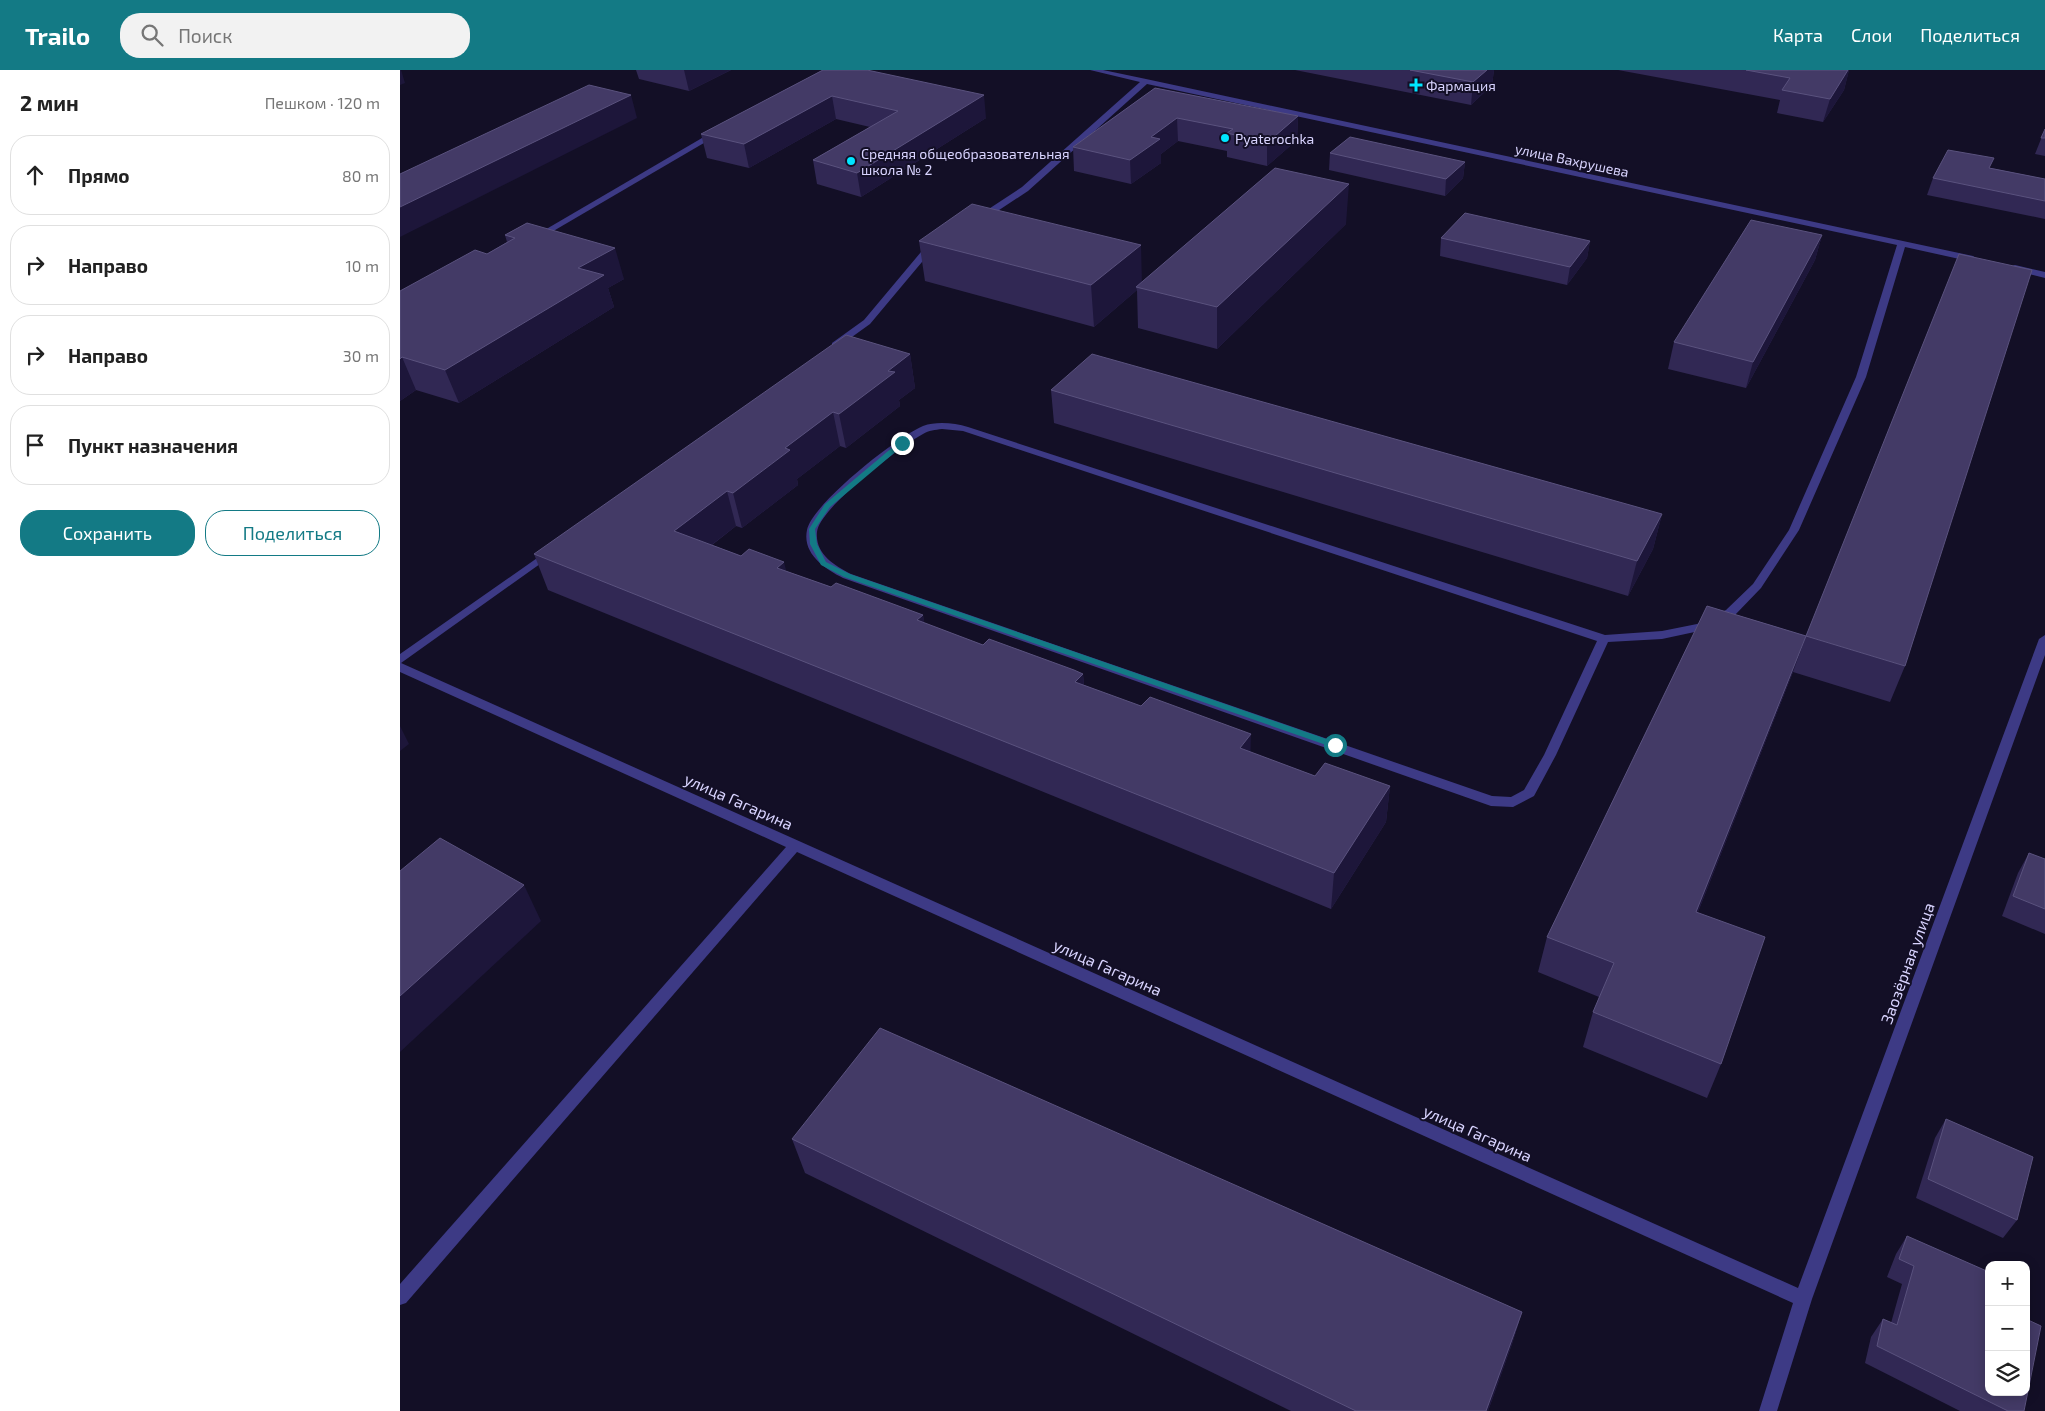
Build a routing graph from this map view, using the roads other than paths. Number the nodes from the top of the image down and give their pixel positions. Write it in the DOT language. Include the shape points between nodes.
graph roads {
  1 [pos="1093,70"];
  2 [pos="1146,81"];
  3 [pos="728,127"];
  4 [pos="971,224"];
  5 [pos="529,241"];
  6 [pos="940,244"];
  7 [pos="1902,244"];
  8 [pos="1978,260"];
  9 [pos="2007,267"];
  10 [pos="2045,275"];
  11 [pos="826,351"];
  12 [pos="561,544"];
  13 [pos="1604,638"];
  14 [pos="2045,640"];
  15 [pos="400,660"];
  16 [pos="400,667"];
  17 [pos="795,845"];
  18 [pos="400,1296"];
  19 [pos="1803,1299"];
  20 [pos="1768,1411"];
  1 -- 2 [label="street, улица Вахрушева"];
  2 -- 4 [label="street" via="1025,189"];
  2 -- 7 [label="street, улица Вахрушева"];
  3 -- 5 [label="street"];
  6 -- 11 [label="street" via="924,254 867,322"];
  7 -- 8 [label="street, улица Вахрушева"];
  7 -- 13 [label="street" via="1861,377 1794,530 1757,586 1730,613 1700,627 1662,636"];
  9 -- 10 [label="street"];
  12 -- 15 [label="street"];
  13 -- 13 [label="street" via="946,425 926,429 902,443 828,505 812,529 813,544 823,563 847,576 1492,801 1513,802 1529,793"];
  14 -- 19 [label="street, Заозёрная улица"];
  16 -- 17 [label="street, улица Гагарина"];
  17 -- 18 [label="street"];
  17 -- 19 [label="street, улица Гагарина"];
  19 -- 20 [label="street, Заозёрная улица"];
}
